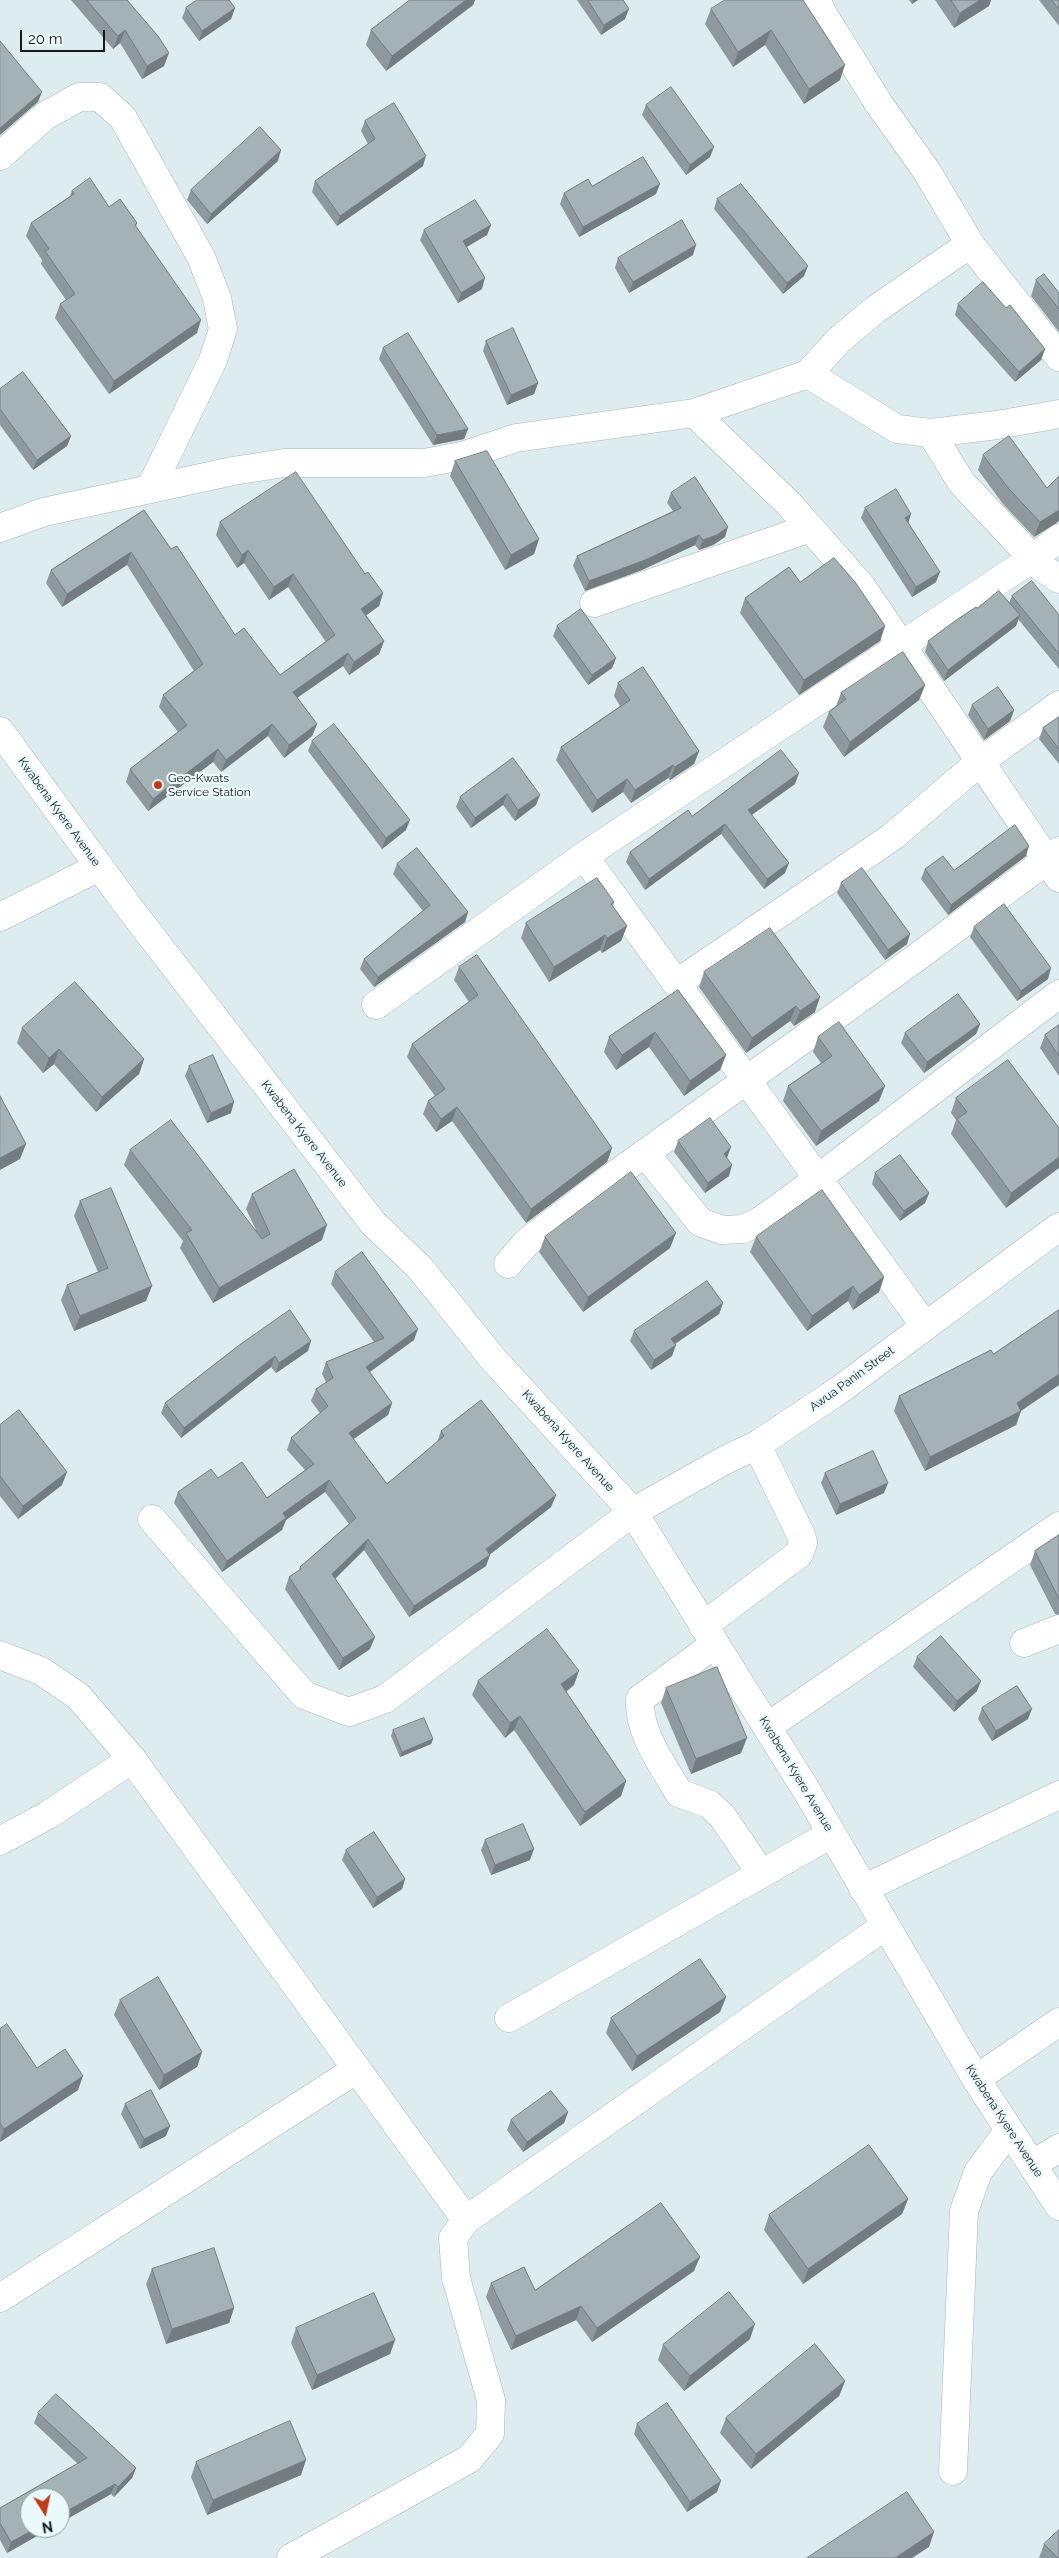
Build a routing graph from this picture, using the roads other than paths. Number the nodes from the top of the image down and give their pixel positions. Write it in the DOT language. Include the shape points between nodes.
graph roads {
  1 [pos="817,0"];
  2 [pos="0,156"];
  3 [pos="970,244"];
  4 [pos="1059,357"];
  5 [pos="808,374"];
  6 [pos="694,413"];
  7 [pos="1059,414"];
  8 [pos="931,433"];
  9 [pos="150,489"];
  10 [pos="0,528"];
  11 [pos="810,528"];
  12 [pos="1059,538"];
  13 [pos="1033,558"];
  14 [pos="1059,579"];
  15 [pos="594,603"];
  16 [pos="900,646"];
  17 [pos="1059,705"];
  18 [pos="0,730"];
  19 [pos="981,761"];
  20 [pos="584,856"];
  21 [pos="1055,863"];
  22 [pos="99,867"];
  23 [pos="0,916"];
  24 [pos="677,983"];
  25 [pos="1059,994"];
  26 [pos="376,1005"];
  27 [pos="746,1080"];
  28 [pos="645,1153"];
  29 [pos="817,1178"];
  30 [pos="1059,1227"];
  31 [pos="508,1264"];
  32 [pos="925,1326"];
  33 [pos="757,1445"];
  34 [pos="633,1512"];
  35 [pos="152,1519"];
  36 [pos="1059,1526"];
  37 [pos="1059,1628"];
  38 [pos="709,1635"];
  39 [pos="1024,1643"];
  40 [pos="0,1655"];
  41 [pos="768,1727"];
  42 [pos="132,1759"];
  43 [pos="1059,1795"];
  44 [pos="831,1834"];
  45 [pos="0,1840"];
  46 [pos="761,1874"];
  47 [pos="863,1889"];
  48 [pos="885,1926"];
  49 [pos="509,2018"];
  50 [pos="1059,2022"];
  51 [pos="356,2069"];
  52 [pos="976,2079"];
  53 [pos="1009,2130"];
  54 [pos="1059,2148"];
  55 [pos="1032,2165"];
  56 [pos="1059,2206"];
  57 [pos="466,2220"];
  58 [pos="0,2298"];
  59 [pos="953,2472"];
  60 [pos="291,2558"];
  1 -- 3 [label="street" via="879,104 926,170"];
  2 -- 9 [label="street" via="45,116 79,97 100,97 123,118 201,257 218,298 223,329 213,360"];
  3 -- 4 [label="street"];
  3 -- 5 [label="street" via="876,308 839,340"];
  5 -- 6 [label="street"];
  5 -- 8 [label="street" via="897,429"];
  6 -- 9 [label="street" via="516,438 462,456 424,463 284,463"];
  6 -- 11 [label="street"];
  7 -- 8 [label="street"];
  8 -- 13 [label="street" via="961,482"];
  9 -- 10 [label="street" via="44,512"];
  11 -- 15 [label="street"];
  11 -- 16 [label="street" via="862,587"];
  12 -- 13 [label="street"];
  13 -- 14 [label="street"];
  13 -- 16 [label="street"];
  16 -- 19 [label="street"];
  16 -- 20 [label="street"];
  17 -- 19 [label="street"];
  18 -- 22 [label="street, Kwabena Kyere Avenue"];
  19 -- 21 [label="street"];
  19 -- 24 [label="street" via="892,837"];
  20 -- 24 [label="street"];
  20 -- 26 [label="street"];
  21 -- 27 [label="street"];
  22 -- 23 [label="street"];
  22 -- 34 [label="street, Kwabena Kyere Avenue" via="373,1223 420,1268 493,1359"];
  24 -- 27 [label="street"];
  25 -- 29 [label="street"];
  27 -- 28 [label="street"];
  27 -- 29 [label="street"];
  28 -- 29 [label="street" via="700,1222 722,1230 743,1229 760,1221"];
  28 -- 31 [label="street" via="527,1242"];
  29 -- 32 [label="street"];
  30 -- 32 [label="street, Awua Panin Street"];
  32 -- 33 [label="street, Awua Panin Street" via="838,1391"];
  33 -- 34 [label="street, Awua Panin Street"];
  33 -- 38 [label="street" via="801,1534 802,1543 799,1554"];
  34 -- 35 [label="street, Awua Panin Street" via="385,1699 349,1712 304,1695"];
  34 -- 38 [label="street, Kwabena Kyere Avenue"];
  36 -- 41 [label="street"];
  37 -- 39 [label="street"];
  38 -- 41 [label="street, Kwabena Kyere Avenue"];
  38 -- 46 [label="street" via="640,1699 639,1710 646,1733 679,1793 708,1804 722,1816"];
  40 -- 42 [label="street" via="41,1671 78,1696"];
  41 -- 44 [label="street, Kwabena Kyere Avenue"];
  42 -- 45 [label="street" via="48,1815"];
  42 -- 51 [label="street"];
  43 -- 47 [label="street"];
  44 -- 46 [label="street"];
  44 -- 47 [label="street, Kwabena Kyere Avenue"];
  46 -- 49 [label="street"];
  47 -- 48 [label="street, Kwabena Kyere Avenue"];
  48 -- 52 [label="street, Kwabena Kyere Avenue"];
  48 -- 57 [label="street"];
  50 -- 52 [label="street"];
  51 -- 57 [label="street"];
  51 -- 58 [label="street"];
  52 -- 53 [label="street, Kwabena Kyere Avenue"];
  53 -- 55 [label="street, Kwabena Kyere Avenue"];
  53 -- 59 [label="street" via="978,2172 964,2211"];
  54 -- 55 [label="street"];
  55 -- 56 [label="street, Kwabena Kyere Avenue"];
  57 -- 60 [label="street" via="453,2238 456,2278 491,2400 490,2434 470,2459"];
}
